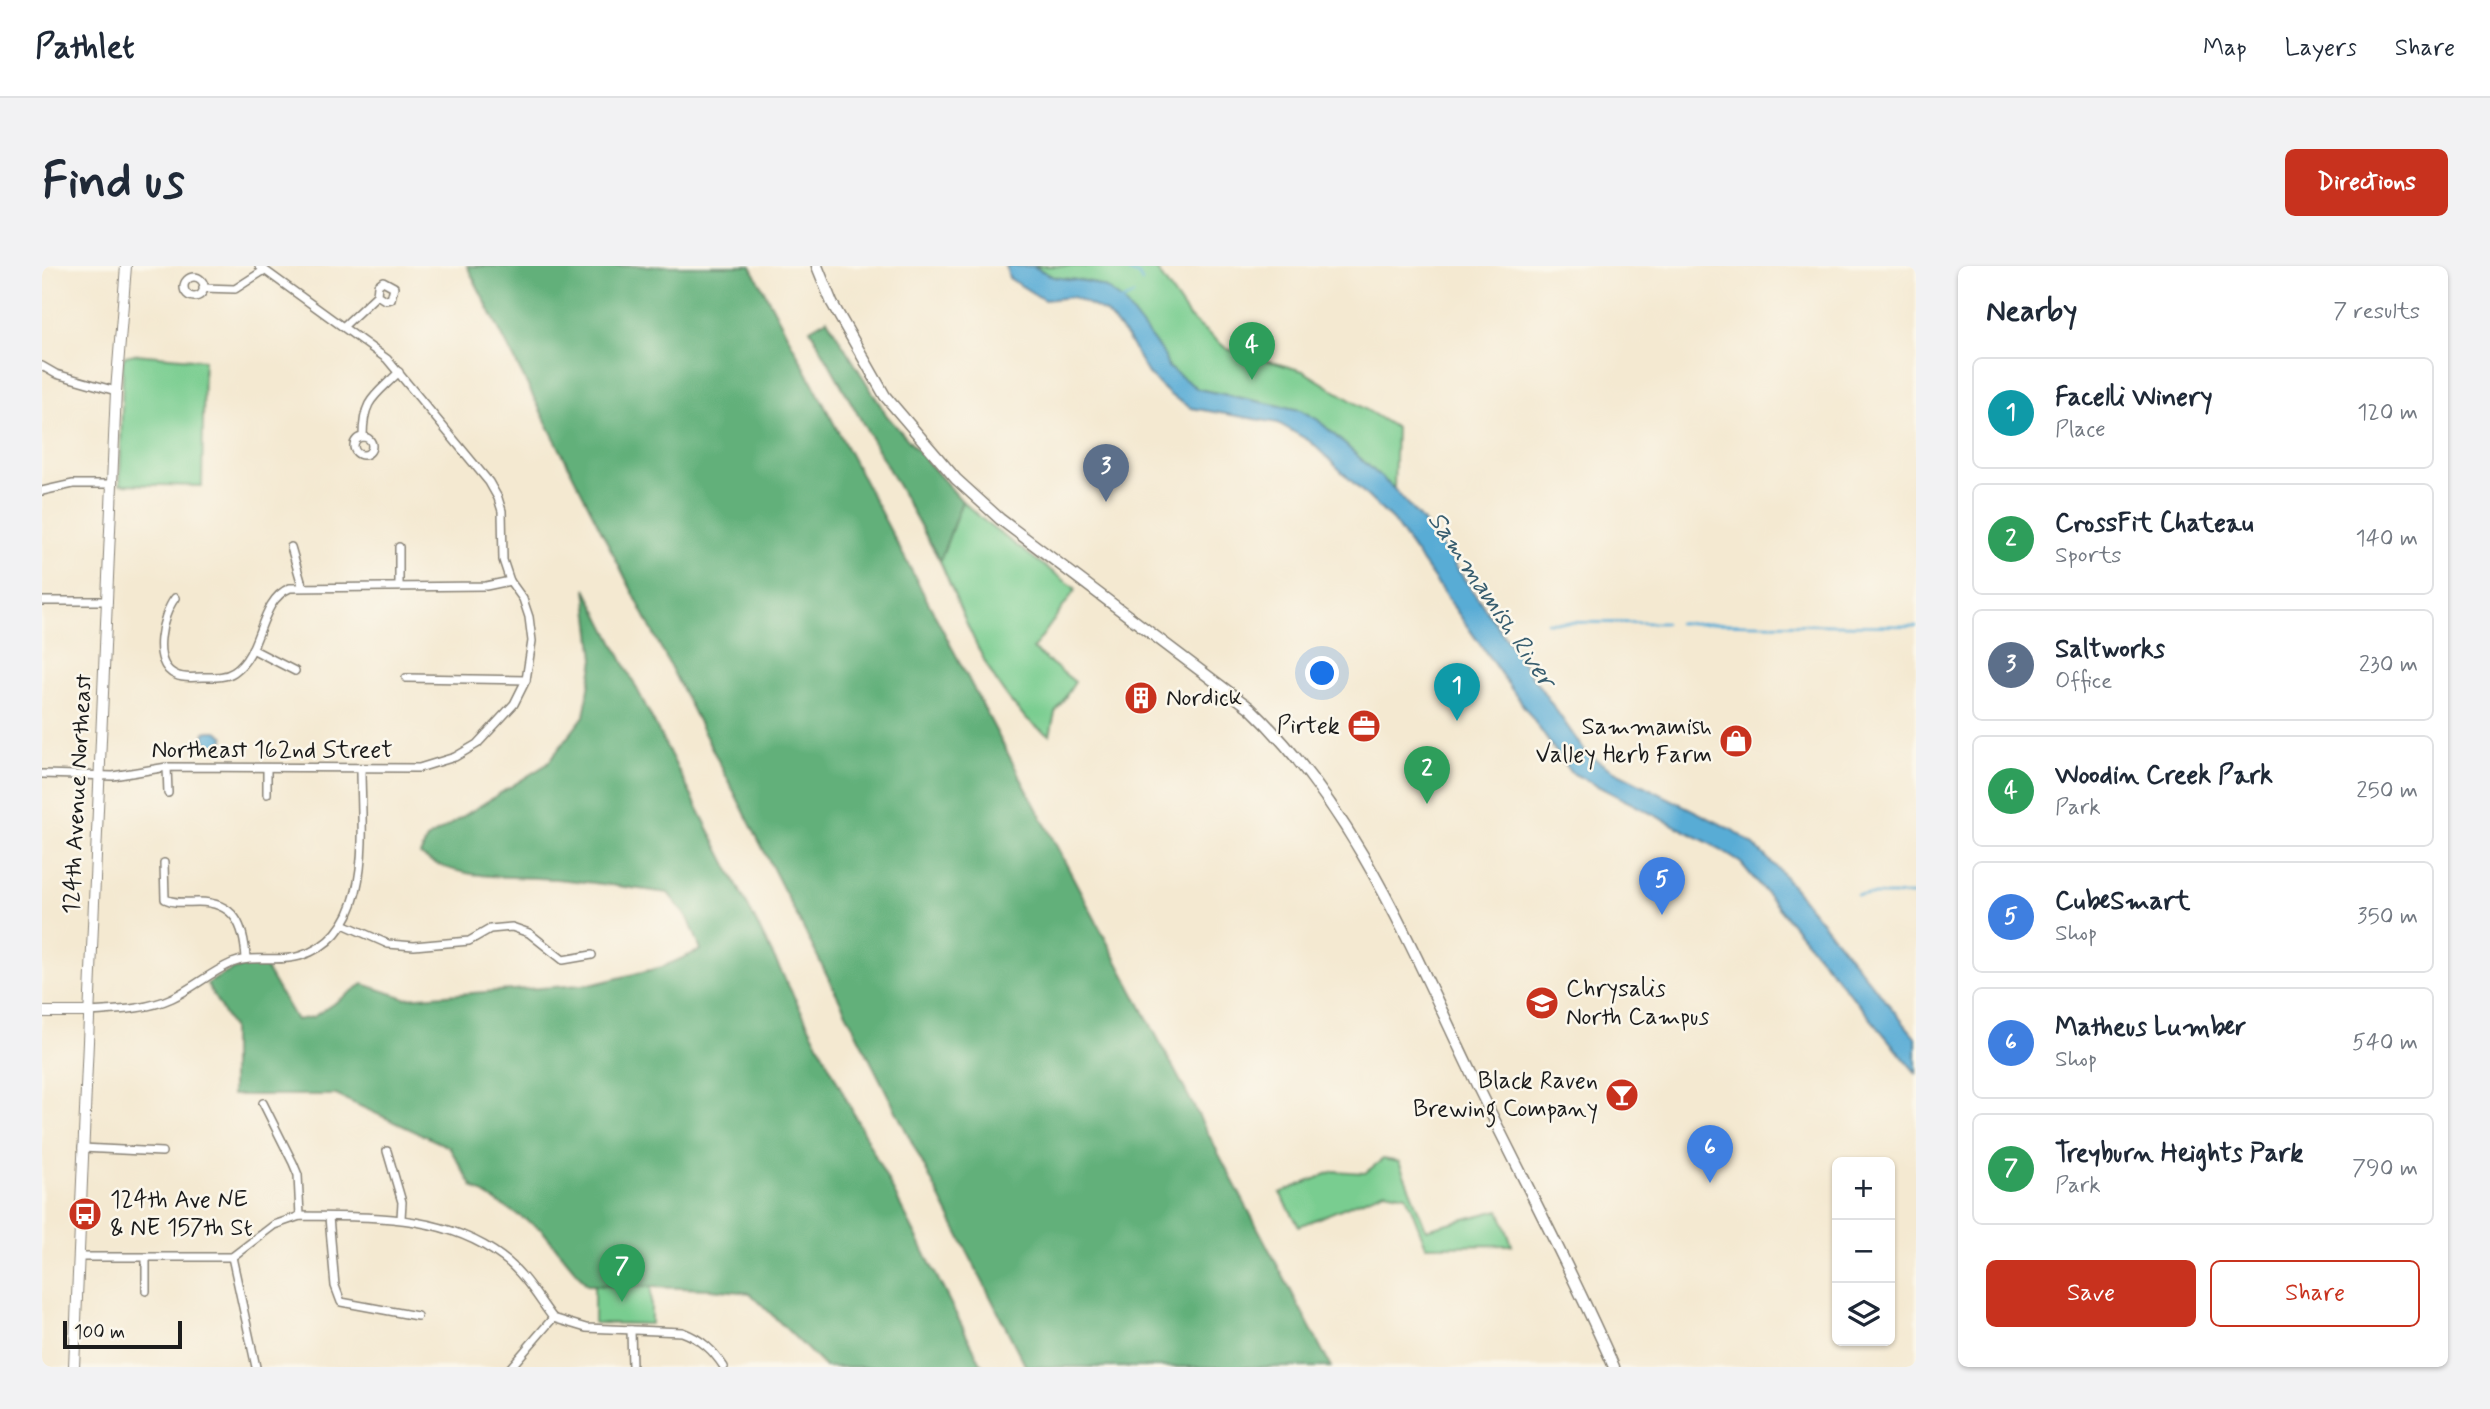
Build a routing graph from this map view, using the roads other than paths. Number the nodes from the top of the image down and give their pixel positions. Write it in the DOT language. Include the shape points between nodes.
graph roads {
  1 [pos="126,266"];
  2 [pos="817,266"];
  3 [pos="261,268"];
  4 [pos="203,288"];
  5 [pos="377,295"];
  6 [pos="345,325"];
  7 [pos="42,366"];
  8 [pos="399,372"];
  9 [pos="116,391"];
  10 [pos="363,437"];
  11 [pos="112,484"];
  12 [pos="42,491"];
  13 [pos="291,547"];
  14 [pos="399,547"];
  15 [pos="510,581"];
  16 [pos="302,585"];
  17 [pos="399,585"];
  18 [pos="174,598"];
  19 [pos="42,601"];
  20 [pos="107,601"];
  21 [pos="252,649"];
  22 [pos="295,671"];
  23 [pos="406,678"];
  24 [pos="526,680"];
  25 [pos="167,767"];
  26 [pos="267,768"];
  27 [pos="360,768"];
  28 [pos="42,774"];
  29 [pos="100,776"];
  30 [pos="168,793"];
  31 [pos="267,794"];
  32 [pos="164,863"];
  33 [pos="343,924"];
  34 [pos="592,955"];
  35 [pos="246,958"];
  36 [pos="42,1012"];
  37 [pos="88,1012"];
  38 [pos="263,1103"];
  39 [pos="82,1148"];
  40 [pos="387,1151"];
  41 [pos="162,1152"];
  42 [pos="300,1216"];
  43 [pos="329,1217"];
  44 [pos="401,1219"];
  45 [pos="232,1256"];
  46 [pos="79,1257"];
  47 [pos="146,1259"];
  48 [pos="146,1291"];
  49 [pos="417,1316"];
  50 [pos="553,1318"];
  51 [pos="631,1330"];
  52 [pos="74,1367"];
  53 [pos="256,1367"];
  54 [pos="511,1367"];
  55 [pos="632,1367"];
  56 [pos="724,1367"];
  57 [pos="1614,1367"];
  1 -- 9 [label="street, 124th Avenue Northeast"];
  2 -- 57 [label="main road" via="832,303 885,396 956,479 1000,519 1250,708 1322,789 1430,987"];
  3 -- 4 [label="street" via="235,289"];
  3 -- 6 [label="street"];
  5 -- 6 [label="street"];
  6 -- 8 [label="street"];
  7 -- 9 [label="street"];
  8 -- 10 [label="street" via="363,412"];
  8 -- 15 [label="street" via="489,481 498,498 503,560"];
  9 -- 11 [label="street, 124th Avenue Northeast"];
  11 -- 12 [label="street" via="74,484"];
  11 -- 20 [label="street, 124th Avenue Northeast"];
  13 -- 16 [label="street"];
  14 -- 17 [label="street"];
  15 -- 17 [label="street" via="486,586"];
  15 -- 24 [label="street" via="529,617 532,641"];
  16 -- 17 [label="street"];
  16 -- 21 [label="street" via="279,595"];
  18 -- 21 [label="street" via="163,614 161,655 167,670 180,677 225,677"];
  19 -- 20 [label="street"];
  20 -- 29 [label="street, 124th Avenue Northeast"];
  21 -- 22 [label="street"];
  23 -- 24 [label="street"];
  24 -- 27 [label="street, Northeast 162nd Street" via="514,704 477,744 455,757 419,768"];
  25 -- 26 [label="street, Northeast 162nd Street"];
  25 -- 29 [label="street, Northeast 162nd Street"];
  25 -- 30 [label="street"];
  26 -- 27 [label="street, Northeast 162nd Street"];
  26 -- 31 [label="street"];
  27 -- 33 [label="street" via="358,886"];
  28 -- 29 [label="street, Northeast 162nd Street"];
  29 -- 37 [label="street, 124th Avenue Northeast"];
  32 -- 35 [label="street" via="165,899 208,902 230,912 244,930"];
  33 -- 34 [label="street" via="388,944 414,946 469,941 490,929 512,927 529,933 563,960"];
  33 -- 35 [label="street" via="302,956"];
  35 -- 37 [label="street" via="153,1004"];
  36 -- 37 [label="street"];
  37 -- 39 [label="street, 124th Avenue Northeast"];
  38 -- 42 [label="street" via="293,1163"];
  39 -- 41 [label="street"];
  39 -- 46 [label="street, 124th Avenue Northeast"];
  40 -- 44 [label="street" via="402,1202"];
  42 -- 43 [label="street"];
  42 -- 45 [label="street" via="274,1226"];
  43 -- 44 [label="street"];
  43 -- 49 [label="street" via="335,1286 341,1302"];
  44 -- 50 [label="street" via="457,1234 503,1257"];
  45 -- 47 [label="street"];
  45 -- 53 [label="street"];
  46 -- 47 [label="street"];
  46 -- 52 [label="street, 124th Avenue Northeast"];
  47 -- 48 [label="street"];
  50 -- 51 [label="street" via="575,1326"];
  50 -- 54 [label="street"];
  51 -- 55 [label="street"];
  51 -- 56 [label="street" via="682,1332 696,1338"];
}
